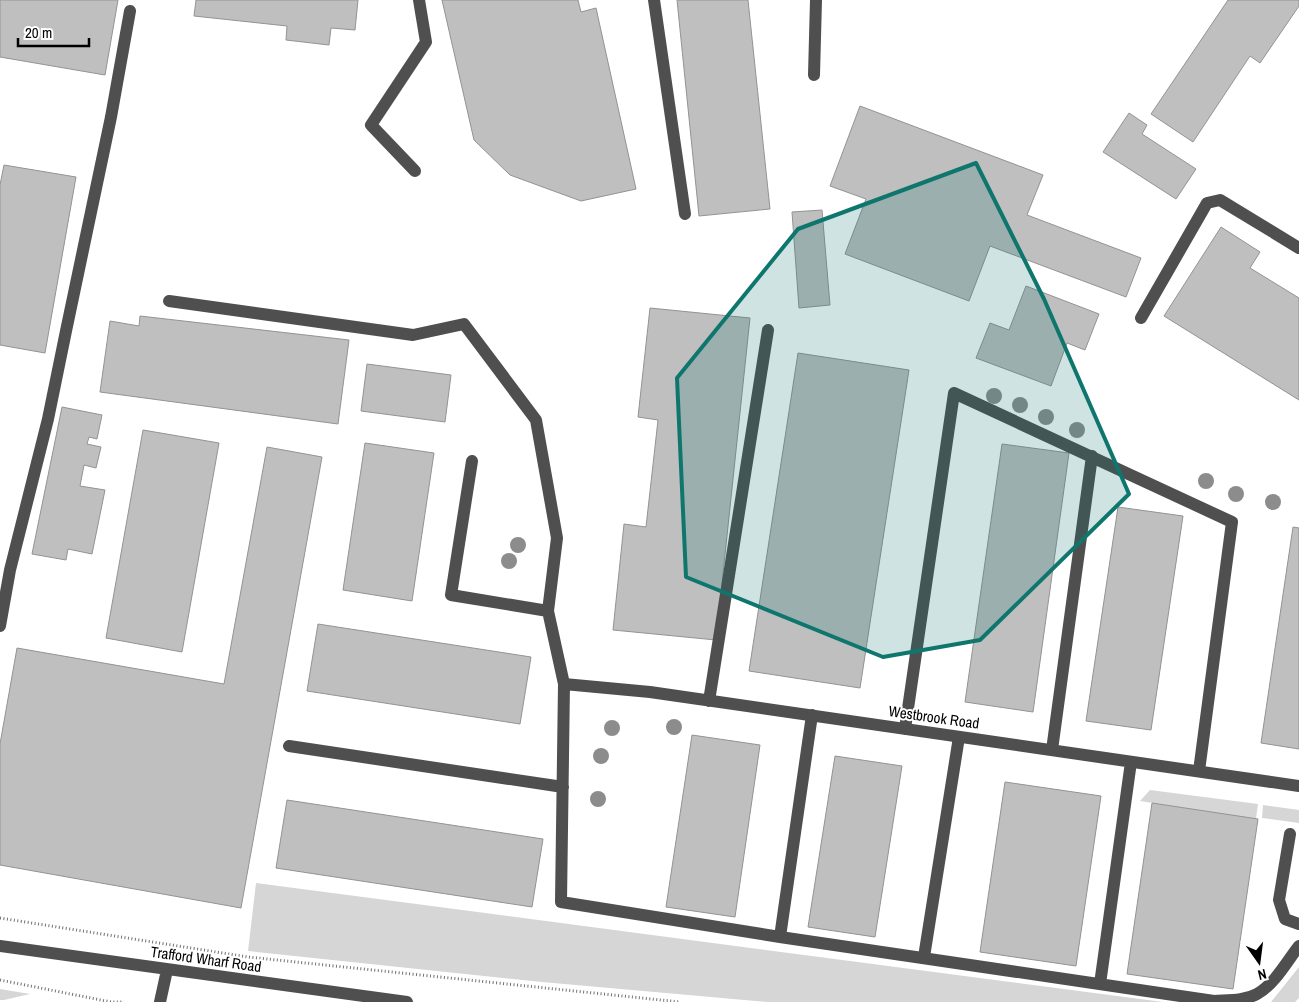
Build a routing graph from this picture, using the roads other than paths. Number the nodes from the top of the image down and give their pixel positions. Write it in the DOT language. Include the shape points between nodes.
graph roads {
  1 [pos="419,0"];
  2 [pos="654,0"];
  3 [pos="816,0"];
  4 [pos="130,11"];
  5 [pos="814,75"];
  6 [pos="416,172"];
  7 [pos="685,214"];
  8 [pos="1299,248"];
  9 [pos="169,300"];
  10 [pos="1141,318"];
  11 [pos="768,330"];
  12 [pos="1092,456"];
  13 [pos="472,461"];
  14 [pos="548,611"];
  15 [pos="0,626"];
  16 [pos="564,684"];
  17 [pos="709,701"];
  18 [pos="812,715"];
  19 [pos="905,729"];
  20 [pos="959,737"];
  21 [pos="289,746"];
  22 [pos="1052,750"];
  23 [pos="1131,762"];
  24 [pos="1199,771"];
  25 [pos="1299,786"];
  26 [pos="563,787"];
  27 [pos="1290,834"];
  28 [pos="1299,924"];
  29 [pos="780,937"];
  30 [pos="0,946"];
  31 [pos="1299,946"];
  32 [pos="924,958"];
  33 [pos="166,970"];
  34 [pos="1100,984"];
  35 [pos="160,1002"];
  36 [pos="407,1002"];
  1 -- 6 [label="street" via="426,42 371,126"];
  2 -- 7 [label="street"];
  3 -- 5 [label="street"];
  4 -- 15 [label="street" via="48,419 10,570"];
  8 -- 10 [label="street" via="1220,200 1208,203"];
  9 -- 14 [label="street" via="413,335 464,324 536,420 557,538"];
  11 -- 17 [label="street"];
  12 -- 19 [label="street" via="954,393"];
  12 -- 22 [label="street"];
  12 -- 24 [label="street" via="1232,522"];
  13 -- 14 [label="street" via="451,595"];
  14 -- 16 [label="street"];
  16 -- 17 [label="street, Westbrook Road"];
  16 -- 26 [label="street"];
  17 -- 18 [label="street, Westbrook Road"];
  18 -- 19 [label="street, Westbrook Road"];
  18 -- 29 [label="street"];
  19 -- 20 [label="street, Westbrook Road"];
  20 -- 22 [label="street, Westbrook Road"];
  20 -- 32 [label="street"];
  21 -- 26 [label="street"];
  22 -- 23 [label="street, Westbrook Road"];
  23 -- 24 [label="street, Westbrook Road"];
  23 -- 34 [label="street"];
  24 -- 25 [label="street, Westbrook Road"];
  26 -- 29 [label="street" via="561,902"];
  27 -- 28 [label="street" via="1279,900 1284,919"];
  29 -- 32 [label="street"];
  30 -- 33 [label="street, Trafford Wharf Road"];
  31 -- 34 [label="street" via="1272,981 1258,994 1244,998 1214,1001"];
  32 -- 34 [label="street"];
  33 -- 35 [label="street"];
  33 -- 36 [label="street, Trafford Wharf Road"];
}
